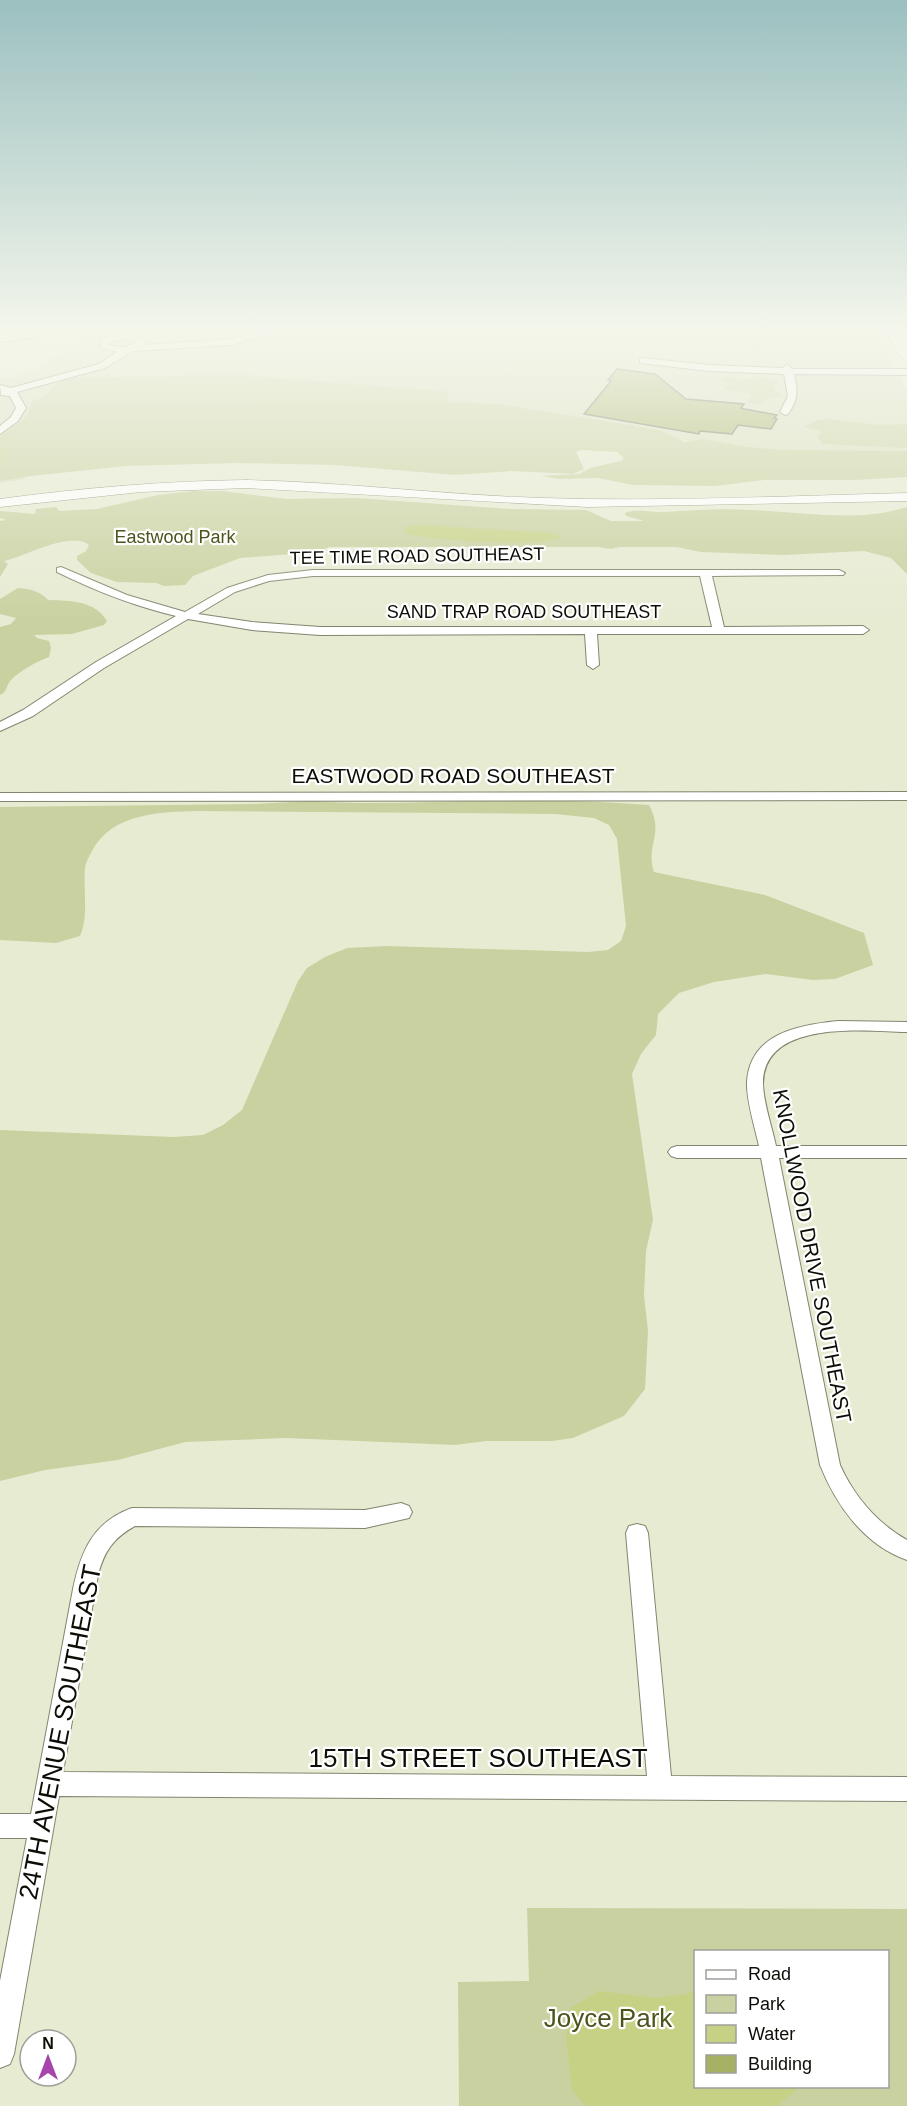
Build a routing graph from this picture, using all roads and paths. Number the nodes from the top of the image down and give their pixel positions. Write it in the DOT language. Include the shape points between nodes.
graph roads {
  1 [pos="907,489"];
  2 [pos="0,495"];
  3 [pos="907,497"];
  4 [pos="0,503"];
  5 [pos="61,570"];
  6 [pos="705,573"];
  7 [pos="839,573"];
  8 [pos="186,616"];
  9 [pos="591,630"];
  10 [pos="719,630"];
  11 [pos="863,630"];
  12 [pos="593,665"];
  13 [pos="0,727"];
  14 [pos="907,796"];
  15 [pos="0,797"];
  16 [pos="907,1027"];
  17 [pos="677,1152"];
  18 [pos="907,1152"];
  19 [pos="767,1153"];
  20 [pos="401,1512"];
  21 [pos="638,1533"];
  22 [pos="907,1551"];
  23 [pos="49,1784"];
  24 [pos="660,1787"];
  25 [pos="907,1789"];
  26 [pos="0,1826"];
  27 [pos="41,1826"];
  28 [pos="1,2046"];
  1 -- 2 [label="main road" via="599,494 233,476 121,481"];
  3 -- 4 [label="main road" via="576,503 231,485 136,488"];
  5 -- 8 [label="street, SAND TRAP ROAD SOUTHEAST" via="111,595"];
  6 -- 7 [label="street, TEE TIME ROAD SOUTHEAST"];
  6 -- 8 [label="street, TEE TIME ROAD SOUTHEAST" via="295,574 243,585"];
  6 -- 10 [label="street"];
  8 -- 9 [label="street, SAND TRAP ROAD SOUTHEAST" via="246,626 320,631"];
  8 -- 13 [label="street, TEE TIME ROAD SOUTHEAST"];
  9 -- 10 [label="street, SAND TRAP ROAD SOUTHEAST"];
  9 -- 12 [label="street"];
  10 -- 11 [label="street, SAND TRAP ROAD SOUTHEAST"];
  14 -- 15 [label="street, EASTWOOD ROAD SOUTHEAST"];
  16 -- 19 [label="street, KNOLLWOOD DRIVE SOUTHEAST" via="816,1028 776,1042 759,1059 755,1071"];
  17 -- 19 [label="street"];
  18 -- 19 [label="street"];
  19 -- 22 [label="street, KNOLLWOOD DRIVE SOUTHEAST" via="830,1465 838,1486 854,1508"];
  20 -- 23 [label="street, 24TH AVENUE SOUTHEAST" via="365,1519 132,1517 112,1527 99,1540 89,1563"];
  21 -- 24 [label="street"];
  23 -- 24 [label="street, 15TH STREET SOUTHEAST"];
  23 -- 27 [label="street, 24TH AVENUE SOUTHEAST"];
  24 -- 25 [label="street, 15TH STREET SOUTHEAST"];
  26 -- 27 [label="street"];
  27 -- 28 [label="street, 24TH AVENUE SOUTHEAST"];
}
